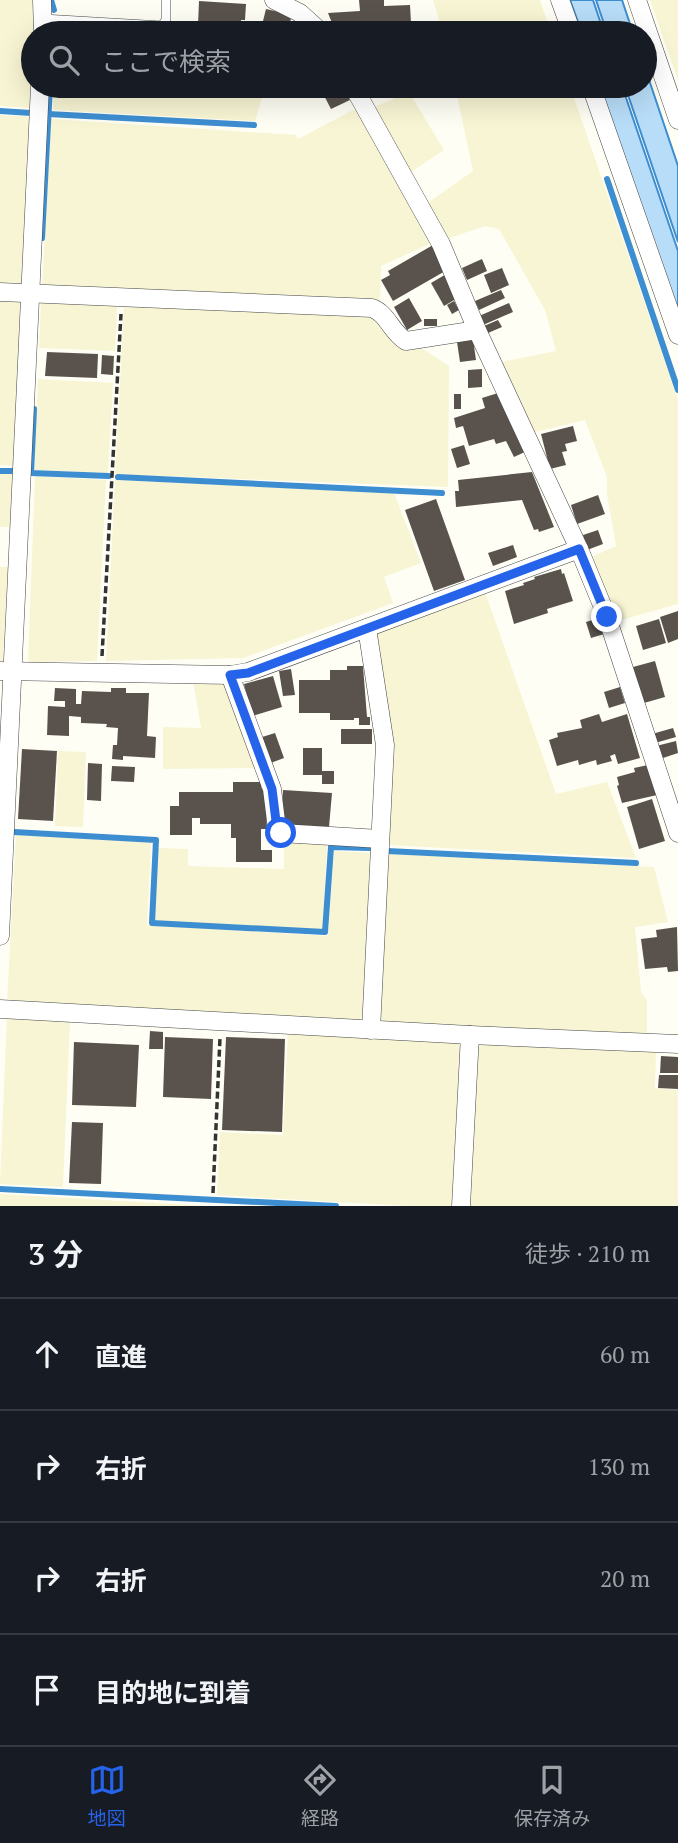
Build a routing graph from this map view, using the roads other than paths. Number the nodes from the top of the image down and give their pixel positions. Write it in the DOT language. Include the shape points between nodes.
graph roads {
  1 [pos="43,0"];
  2 [pos="166,0"];
  3 [pos="274,0"];
  4 [pos="560,0"];
  5 [pos="637,0"];
  6 [pos="43,21"];
  7 [pos="165,21"];
  8 [pos="309,21"];
  9 [pos="568,21"];
  10 [pos="644,21"];
  11 [pos="657,59"];
  12 [pos="39,98"];
  13 [pos="360,98"];
  14 [pos="595,98"];
  15 [pos="678,120"];
  16 [pos="0,292"];
  17 [pos="30,294"];
  18 [pos="477,330"];
  19 [pos="678,335"];
  20 [pos="579,549"];
  21 [pos="367,628"];
  22 [pos="6,671"];
  23 [pos="230,675"];
  24 [pos="678,833"];
  25 [pos="380,839"];
  26 [pos="0,936"];
  27 [pos="0,1009"];
  28 [pos="371,1030"];
  29 [pos="470,1035"];
  30 [pos="678,1044"];
  31 [pos="461,1206"];
  1 -- 6 [label="street"];
  2 -- 7 [label="lane"];
  3 -- 8 [label="street"];
  4 -- 9 [label="street"];
  5 -- 10 [label="street"];
  11 -- 15 [label="street"];
  12 -- 17 [label="street"];
  13 -- 18 [label="street" via="440,244"];
  14 -- 19 [label="street"];
  16 -- 17 [label="street"];
  17 -- 18 [label="street" via="372,308 406,341"];
  17 -- 22 [label="street"];
  18 -- 20 [label="street"];
  20 -- 21 [label="street"];
  20 -- 24 [label="street" via="607,617"];
  21 -- 23 [label="street" via="248,673"];
  21 -- 25 [label="street" via="385,745"];
  22 -- 23 [label="street"];
  22 -- 26 [label="street"];
  23 -- 25 [label="street" via="272,789 277,829 281,833"];
  25 -- 28 [label="street"];
  27 -- 28 [label="street"];
  28 -- 29 [label="street"];
  29 -- 30 [label="street"];
  29 -- 31 [label="street"];
}
